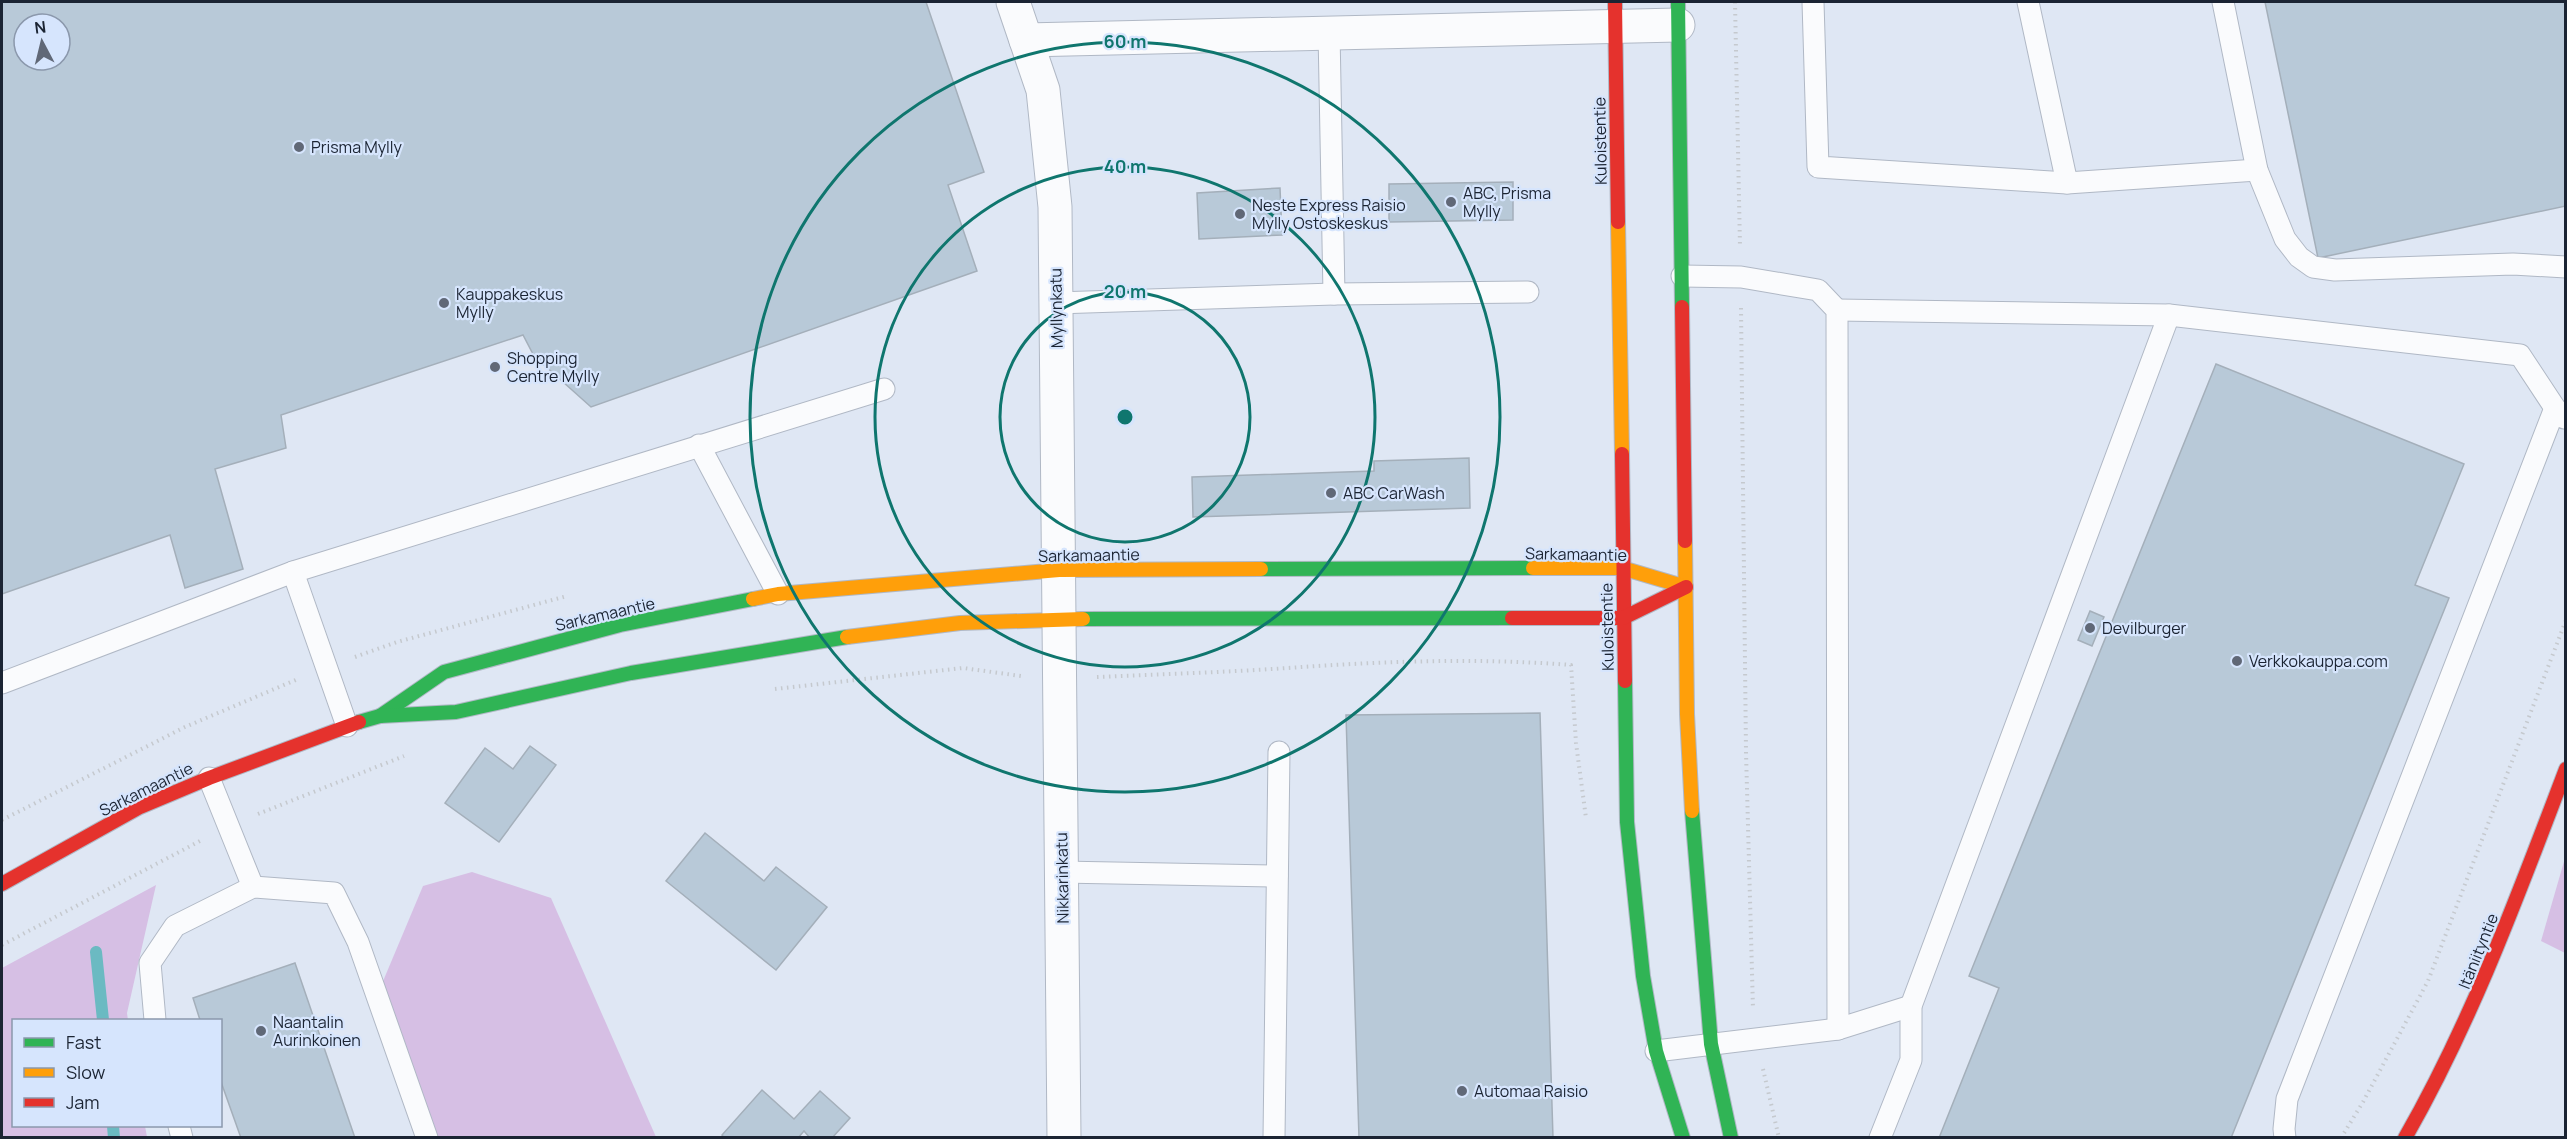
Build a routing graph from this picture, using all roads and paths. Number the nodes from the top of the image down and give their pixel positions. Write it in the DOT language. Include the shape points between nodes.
graph roads {
  1 [pos="1013,2"];
  2 [pos="1735,2"];
  3 [pos="1813,2"];
  4 [pos="2028,2"];
  5 [pos="2223,2"];
  6 [pos="1678,13"];
  7 [pos="1615,14"];
  8 [pos="1329,33"];
  9 [pos="1026,39"];
  10 [pos="2257,170"];
  11 [pos="2067,183"];
  12 [pos="2565,267"];
  13 [pos="1682,276"];
  14 [pos="1741,277"];
  15 [pos="1528,292"];
  16 [pos="1334,294"];
  17 [pos="1056,303"];
  18 [pos="1838,310"];
  19 [pos="2169,315"];
  20 [pos="884,389"];
  21 [pos="2560,414"];
  22 [pos="699,445"];
  23 [pos="1622,568"];
  24 [pos="1059,570"];
  25 [pos="293,572"];
  26 [pos="1686,587"];
  27 [pos="778,594"];
  28 [pos="1623,618"];
  29 [pos="1060,619"];
  30 [pos="2565,620"];
  31 [pos="1571,665"];
  32 [pos="1059,679"];
  33 [pos="2,683"];
  34 [pos="769,690"];
  35 [pos="380,716"];
  36 [pos="347,726"];
  37 [pos="1279,752"];
  38 [pos="406,755"];
  39 [pos="2565,769"];
  40 [pos="209,778"];
  41 [pos="227,827"];
  42 [pos="1062,872"];
  43 [pos="1277,876"];
  44 [pos="2,884"];
  45 [pos="253,887"];
  46 [pos="2,945"];
  47 [pos="1911,1006"];
  48 [pos="155,1019"];
  49 [pos="1838,1029"];
  50 [pos="1756,1038"];
  51 [pos="1711,1044"];
  52 [pos="1656,1051"];
  53 [pos="428,1137"];
  54 [pos="1064,1137"];
  55 [pos="1274,1137"];
  56 [pos="1683,1137"];
  57 [pos="1731,1137"];
  58 [pos="1779,1137"];
  59 [pos="1880,1137"];
  60 [pos="2285,1137"];
  61 [pos="2341,1137"];
  62 [pos="2405,1137"];
  1 -- 9 [label="street, Myllynkatu"];
  2 -- 14 [label="path"];
  3 -- 11 [label="lane" via="1818,167"];
  4 -- 11 [label="lane"];
  5 -- 10 [label="lane"];
  6 -- 7 [label="street"];
  6 -- 13 [label="street"];
  7 -- 8 [label="street"];
  7 -- 23 [label="street, Kuloistentie"];
  8 -- 9 [label="street"];
  8 -- 16 [label="lane"];
  9 -- 17 [label="street, Myllynkatu" via="1043,90 1050,146"];
  10 -- 11 [label="lane"];
  10 -- 12 [label="lane" via="2285,239 2313,267"];
  13 -- 14 [label="lane"];
  13 -- 26 [label="street"];
  14 -- 18 [label="lane" via="1818,290"];
  14 -- 50 [label="path" via="1751,981"];
  15 -- 16 [label="lane"];
  16 -- 17 [label="lane"];
  17 -- 24 [label="street, Myllynkatu"];
  18 -- 19 [label="lane"];
  18 -- 49 [label="lane"];
  19 -- 21 [label="lane" via="2520,355"];
  19 -- 47 [label="lane"];
  20 -- 22 [label="lane"];
  21 -- 60 [label="lane" via="2287,1099"];
  22 -- 25 [label="lane"];
  22 -- 27 [label="lane"];
  23 -- 24 [label="street, Sarkamaantie"];
  23 -- 26 [label="street, Sarkamaantie"];
  23 -- 28 [label="street, Kuloistentie"];
  24 -- 27 [label="street, Sarkamaantie"];
  24 -- 29 [label="street, Myllynkatu"];
  25 -- 33 [label="lane"];
  25 -- 36 [label="lane"];
  26 -- 28 [label="street, Sarkamaantie"];
  26 -- 51 [label="street" via="1694,859"];
  27 -- 35 [label="street, Sarkamaantie" via="620,625 444,672"];
  28 -- 29 [label="street, Sarkamaantie"];
  28 -- 52 [label="street, Kuloistentie" via="1627,822 1643,976"];
  29 -- 32 [label="street, Nikkarinkatu"];
  29 -- 35 [label="street, Sarkamaantie" via="960,623 812,640 631,673 456,712"];
  30 -- 61 [label="path" via="2428,981"];
  31 -- 32 [label="path" via="1522,661 1364,662"];
  32 -- 34 [label="path" via="963,668"];
  32 -- 42 [label="street, Nikkarinkatu"];
  35 -- 36 [label="street, Sarkamaantie"];
  36 -- 40 [label="street, Sarkamaantie"];
  37 -- 43 [label="lane"];
  38 -- 41 [label="path"];
  39 -- 62 [label="street, Itäniityntie" via="2468,1018"];
  40 -- 41 [label="lane"];
  40 -- 44 [label="street, Sarkamaantie" via="140,807"];
  41 -- 45 [label="lane"];
  41 -- 46 [label="path"];
  42 -- 43 [label="lane"];
  42 -- 54 [label="street, Nikkarinkatu"];
  43 -- 55 [label="lane"];
  45 -- 48 [label="lane" via="175,927 150,963"];
  45 -- 53 [label="lane" via="334,893 358,942"];
  47 -- 49 [label="lane"];
  47 -- 59 [label="lane" via="1911,1060"];
  49 -- 50 [label="lane"];
  50 -- 51 [label="lane"];
  50 -- 58 [label="path"];
  51 -- 52 [label="lane"];
  51 -- 57 [label="street"];
  52 -- 56 [label="street, Kuloistentie"];
}
